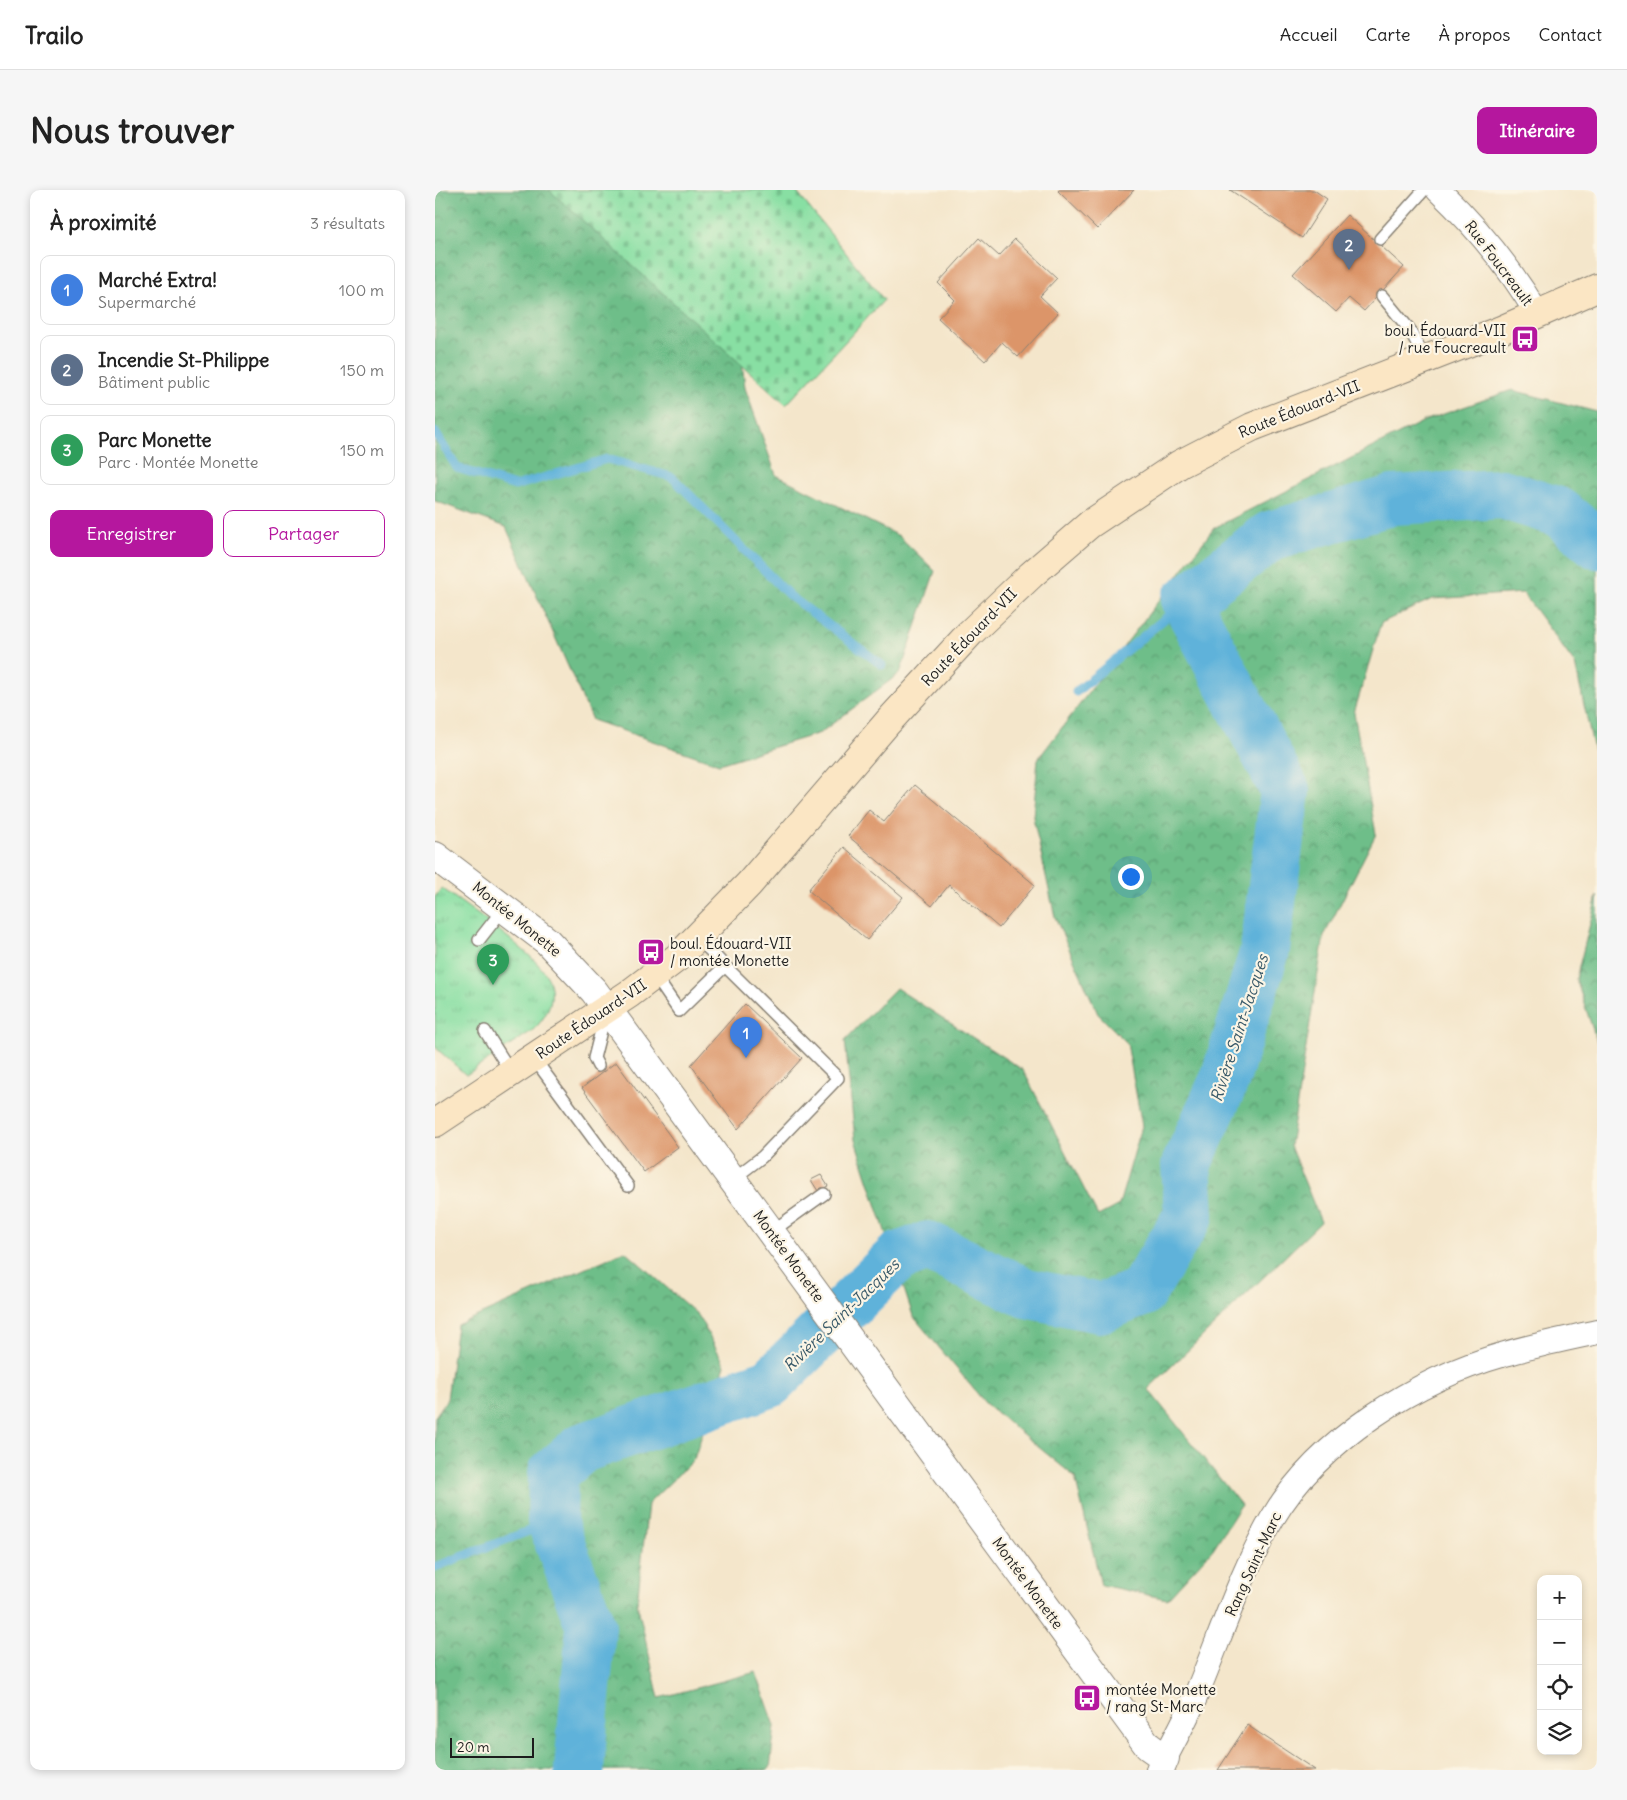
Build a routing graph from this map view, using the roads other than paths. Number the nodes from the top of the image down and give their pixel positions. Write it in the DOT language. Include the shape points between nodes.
graph roads {
  1 [pos="1424,190"];
  2 [pos="1438,190"];
  3 [pos="1380,239"];
  4 [pos="1597,288"];
  5 [pos="1382,296"];
  6 [pos="1538,315"];
  7 [pos="1425,359"];
  8 [pos="435,856"];
  9 [pos="504,908"];
  10 [pos="698,938"];
  11 [pos="479,940"];
  12 [pos="725,966"];
  13 [pos="655,976"];
  14 [pos="608,1008"];
  15 [pos="485,1031"];
  16 [pos="533,1057"];
  17 [pos="598,1066"];
  18 [pos="511,1072"];
  19 [pos="435,1123"];
  20 [pos="733,1179"];
  21 [pos="628,1186"];
  22 [pos="824,1194"];
  23 [pos="771,1232"];
  24 [pos="1597,1332"];
  25 [pos="1163,1764"];
  1 -- 3 [label="lane"];
  2 -- 6 [label="street, Rue Foucreault" via="1489,245"];
  4 -- 6 [label="main road, Route Édouard-VII"];
  5 -- 7 [label="lane" via="1410,330"];
  6 -- 7 [label="main road, Route Édouard-VII"];
  7 -- 10 [label="main road, Route Édouard-VII" via="1226,439 1180,464 1090,524 1031,574 970,633"];
  8 -- 9 [label="street, Montée Monette"];
  9 -- 11 [label="lane"];
  9 -- 14 [label="street, Montée Monette" via="547,941"];
  10 -- 12 [label="lane"];
  10 -- 13 [label="main road, Route Édouard-VII"];
  12 -- 13 [label="lane" via="679,1011"];
  12 -- 20 [label="lane" via="838,1078 761,1157"];
  13 -- 14 [label="main road, Route Édouard-VII"];
  14 -- 16 [label="main road, Route Édouard-VII"];
  14 -- 17 [label="lane" via="594,1058"];
  14 -- 20 [label="street, Montée Monette"];
  15 -- 18 [label="lane"];
  16 -- 18 [label="main road, Route Édouard-VII"];
  16 -- 21 [label="lane"];
  18 -- 19 [label="main road, Route Édouard-VII"];
  20 -- 23 [label="street, Montée Monette"];
  22 -- 23 [label="lane"];
  23 -- 25 [label="street, Montée Monette"];
  24 -- 25 [label="street, Rang Saint-Marc" via="1505,1354 1455,1372 1381,1411 1325,1454 1293,1489 1271,1522 1233,1602 1191,1708"];
}
